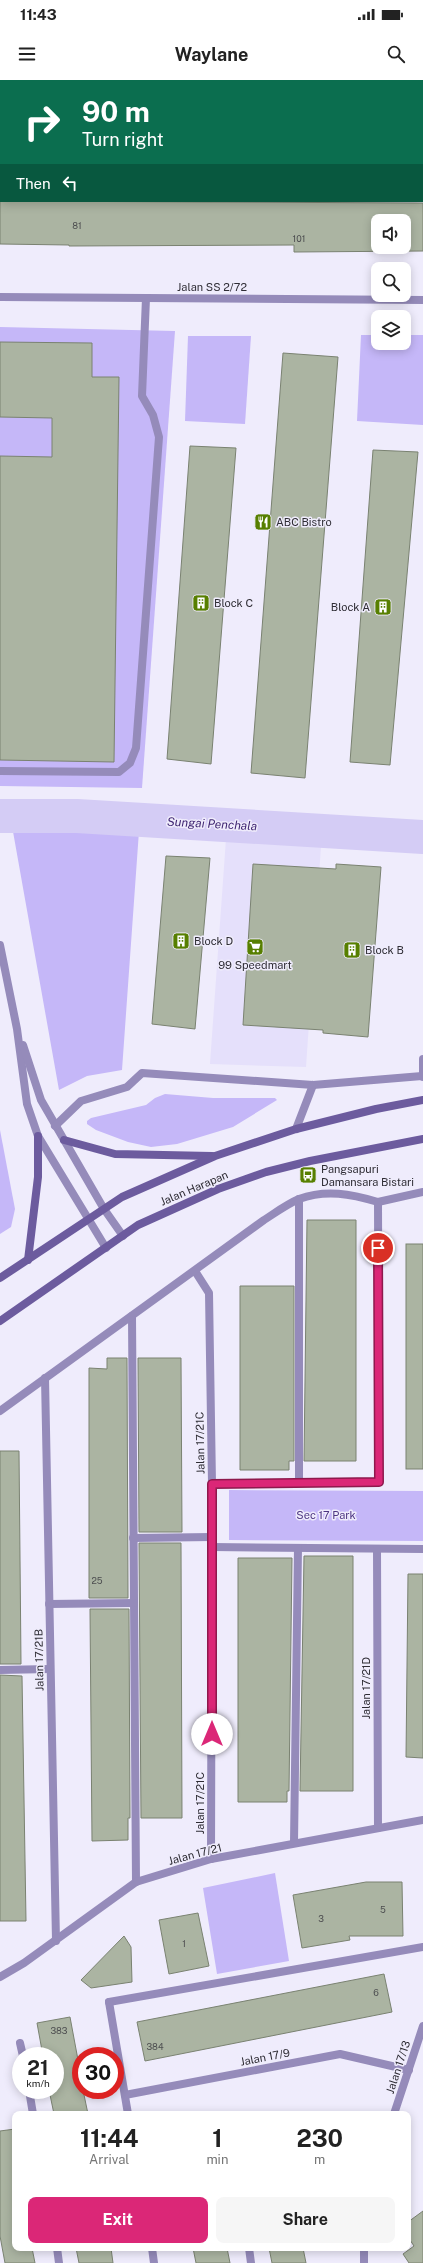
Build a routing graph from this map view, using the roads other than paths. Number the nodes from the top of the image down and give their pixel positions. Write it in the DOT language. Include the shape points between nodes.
graph roads {
  1 [pos="0,297"];
  2 [pos="146,298"];
  3 [pos="423,300"];
  4 [pos="0,771"];
  5 [pos="0,945"];
  6 [pos="17,1029"];
  7 [pos="423,1059"];
  8 [pos="422,1076"];
  9 [pos="313,1085"];
  10 [pos="423,1100"];
  11 [pos="55,1126"];
  12 [pos="296,1129"];
  13 [pos="38,1136"];
  14 [pos="423,1138"];
  15 [pos="64,1140"];
  16 [pos="215,1156"];
  17 [pos="423,1192"];
  18 [pos="299,1199"];
  19 [pos="378,1202"];
  20 [pos="104,1209"];
  21 [pos="89,1220"];
  22 [pos="123,1236"];
  23 [pos="106,1248"];
  24 [pos="28,1260"];
  25 [pos="195,1271"];
  26 [pos="0,1278"];
  27 [pos="132,1316"];
  28 [pos="0,1321"];
  29 [pos="45,1378"];
  30 [pos="0,1411"];
  31 [pos="299,1483"];
  32 [pos="212,1484"];
  33 [pos="133,1538"];
  34 [pos="212,1538"];
  35 [pos="212,1547"];
  36 [pos="298,1548"];
  37 [pos="377,1549"];
  38 [pos="423,1549"];
  39 [pos="134,1603"];
  40 [pos="49,1604"];
  41 [pos="50,1669"];
  42 [pos="0,1670"];
  43 [pos="423,1820"];
  44 [pos="378,1828"];
  45 [pos="294,1843"];
  46 [pos="211,1859"];
  47 [pos="136,1882"];
  48 [pos="56,1941"];
  49 [pos="423,1947"];
  50 [pos="0,1976"];
  51 [pos="423,2026"];
  52 [pos="20,2043"];
  53 [pos="21,2047"];
  54 [pos="409,2070"];
  55 [pos="125,2095"];
  56 [pos="30,2099"];
  57 [pos="32,2111"];
  58 [pos="128,2111"];
  59 [pos="395,2111"];
  60 [pos="57,2251"];
  61 [pos="152,2251"];
  62 [pos="249,2251"];
  63 [pos="364,2251"];
  64 [pos="59,2263"];
  65 [pos="154,2263"];
  66 [pos="251,2263"];
  67 [pos="364,2263"];
  1 -- 2 [label="street, Jalan SS 2/72"];
  2 -- 3 [label="street, Jalan SS 2/72"];
  2 -- 4 [label="street" via="142,396 153,415 159,437 136,748 130,763 119,772"];
  5 -- 6 [label="street"];
  6 -- 11 [label="street" via="41,1100"];
  6 -- 13 [label="street" via="27,1104"];
  7 -- 8 [label="street"];
  8 -- 9 [label="street"];
  9 -- 11 [label="street" via="142,1073 127,1087 81,1101"];
  9 -- 12 [label="street"];
  10 -- 12 [label="main road, Jalan Harapan"];
  11 -- 15 [label="street"];
  12 -- 16 [label="main road, Jalan Harapan"];
  13 -- 21 [label="street"];
  13 -- 24 [label="main road" via="38,1177"];
  14 -- 22 [label="main road, Jalan Harapan" via="266,1172 218,1189 138,1225"];
  15 -- 16 [label="main road" via="115,1154"];
  15 -- 20 [label="street"];
  16 -- 20 [label="main road, Jalan Harapan" via="122,1197"];
  17 -- 19 [label="street"];
  18 -- 19 [label="street" via="339,1192"];
  18 -- 25 [label="street" via="264,1220"];
  18 -- 31 [label="street"];
  19 -- 31 [label="street" via="379,1482"];
  20 -- 21 [label="main road, Jalan Harapan"];
  20 -- 22 [label="street"];
  21 -- 23 [label="street"];
  21 -- 24 [label="main road, Jalan Harapan"];
  22 -- 23 [label="main road, Jalan Harapan"];
  23 -- 28 [label="main road, Jalan Harapan"];
  24 -- 26 [label="main road, Jalan Harapan"];
  25 -- 27 [label="street"];
  25 -- 32 [label="street, Jalan 17/21C" via="209,1293"];
  27 -- 29 [label="street"];
  27 -- 33 [label="street"];
  29 -- 30 [label="street"];
  29 -- 40 [label="street, Jalan 17/21B"];
  31 -- 32 [label="street"];
  32 -- 34 [label="street, Jalan 17/21C"];
  33 -- 34 [label="street"];
  33 -- 39 [label="street"];
  34 -- 35 [label="street, Jalan 17/21C"];
  35 -- 36 [label="street"];
  35 -- 46 [label="street, Jalan 17/21C"];
  36 -- 37 [label="street"];
  36 -- 45 [label="street"];
  37 -- 38 [label="street"];
  37 -- 44 [label="street, Jalan 17/21D"];
  39 -- 40 [label="street"];
  39 -- 47 [label="street"];
  40 -- 41 [label="street, Jalan 17/21B"];
  41 -- 42 [label="street"];
  41 -- 48 [label="street, Jalan 17/21B"];
  43 -- 44 [label="street, Jalan 17/21"];
  44 -- 45 [label="street, Jalan 17/21"];
  45 -- 46 [label="street, Jalan 17/21"];
  46 -- 47 [label="street, Jalan 17/21"];
  47 -- 48 [label="street, Jalan 17/21"];
  48 -- 50 [label="street, Jalan 17/21"];
  49 -- 55 [label="street" via="109,2002"];
  51 -- 54 [label="street, Jalan 17/13"];
  52 -- 53 [label="street"];
  54 -- 55 [label="street, Jalan 17/9" via="340,2054"];
  54 -- 59 [label="street, Jalan 17/13"];
  55 -- 58 [label="street"];
  56 -- 57 [label="street"];
  60 -- 64 [label="street"];
  61 -- 65 [label="street"];
  62 -- 66 [label="street"];
  63 -- 67 [label="street"];
}
